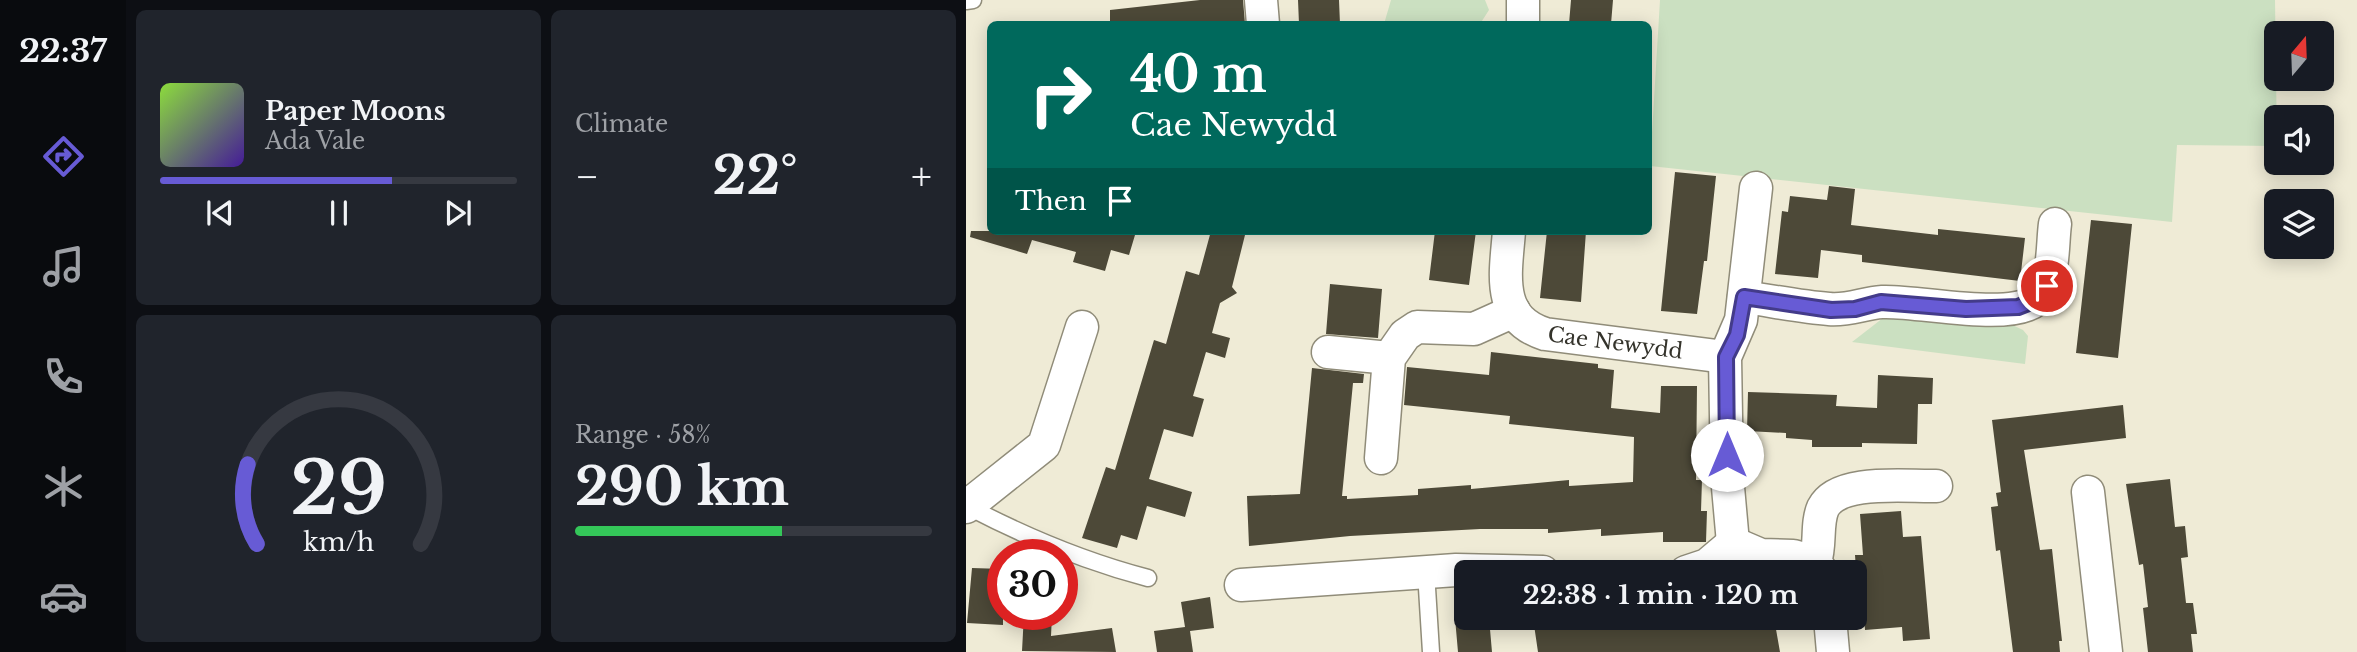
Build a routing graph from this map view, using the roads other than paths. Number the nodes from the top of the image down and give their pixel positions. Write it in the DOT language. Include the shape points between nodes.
graph roads {
  1 [pos="973,0"];
  2 [pos="1261,0"];
  3 [pos="1523,0"];
  4 [pos="966,1"];
  5 [pos="1263,21"];
  6 [pos="1523,21"];
  7 [pos="1756,188"];
  8 [pos="2055,223"];
  9 [pos="1509,235"];
  10 [pos="1744,297"];
  11 [pos="1514,312"];
  12 [pos="1082,327"];
  13 [pos="1328,352"];
  14 [pos="1726,357"];
  15 [pos="1389,358"];
  16 [pos="1381,458"];
  17 [pos="1936,486"];
  18 [pos="2088,492"];
  19 [pos="966,506"];
  20 [pos="1733,543"];
  21 [pos="1713,560"];
  22 [pos="1804,560"];
  23 [pos="1819,560"];
  24 [pos="1454,571"];
  25 [pos="1426,572"];
  26 [pos="1148,578"];
  27 [pos="1241,585"];
  28 [pos="1831,630"];
  29 [pos="1431,652"];
  30 [pos="1833,652"];
  31 [pos="2106,652"];
  1 -- 4 [label="lane"];
  2 -- 5 [label="street"];
  3 -- 6 [label="street"];
  7 -- 10 [label="street"];
  8 -- 10 [label="street" via="2047,286 2036,300 2018,307 1966,309 1881,302 1831,310"];
  9 -- 11 [label="street" via="1506,284"];
  10 -- 14 [label="street" via="1737,335"];
  11 -- 14 [label="street, Cae Newydd" via="1529,329 1545,334"];
  11 -- 15 [label="street" via="1464,330 1417,327 1405,334"];
  12 -- 19 [label="street" via="1044,445"];
  13 -- 15 [label="street"];
  14 -- 20 [label="street"];
  15 -- 16 [label="street"];
  17 -- 23 [label="street" via="1852,488 1832,498 1821,516"];
  18 -- 31 [label="street"];
  19 -- 26 [label="lane" via="1032,540"];
  20 -- 21 [label="street"];
  20 -- 22 [label="street" via="1762,555 1793,555"];
  24 -- 25 [label="street"];
  25 -- 27 [label="street"];
  25 -- 29 [label="lane"];
  28 -- 30 [label="street"];
}
